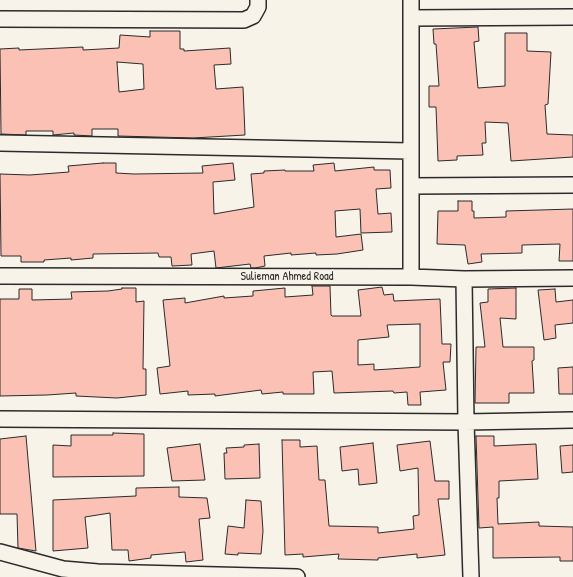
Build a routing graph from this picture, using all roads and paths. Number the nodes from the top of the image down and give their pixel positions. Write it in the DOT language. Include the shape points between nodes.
graph roads {
  1 [pos="258,0"];
  2 [pos="411,0"];
  3 [pos="573,17"];
  4 [pos="411,18"];
  5 [pos="0,19"];
  6 [pos="0,143"];
  7 [pos="410,152"];
  8 [pos="573,185"];
  9 [pos="411,186"];
  10 [pos="0,276"];
  11 [pos="411,277"];
  12 [pos="573,278"];
  13 [pos="464,279"];
  14 [pos="0,419"];
  15 [pos="573,420"];
  16 [pos="466,422"];
  17 [pos="0,552"];
  18 [pos="297,577"];
  19 [pos="471,577"];
  1 -- 5 [label="street" via="258,7 253,16 244,20"];
  2 -- 4 [label="street"];
  3 -- 4 [label="street"];
  4 -- 7 [label="street"];
  6 -- 7 [label="street"];
  7 -- 9 [label="street"];
  8 -- 9 [label="street"];
  9 -- 11 [label="street"];
  10 -- 11 [label="street, Sulieman Ahmed Road"];
  11 -- 13 [label="street, Sulieman Ahmed Road"];
  12 -- 13 [label="street, Sulieman Ahmed Road"];
  13 -- 16 [label="street"];
  14 -- 16 [label="street"];
  15 -- 16 [label="street"];
  16 -- 19 [label="street"];
  17 -- 18 [label="street" via="63,569 98,572"];
}
